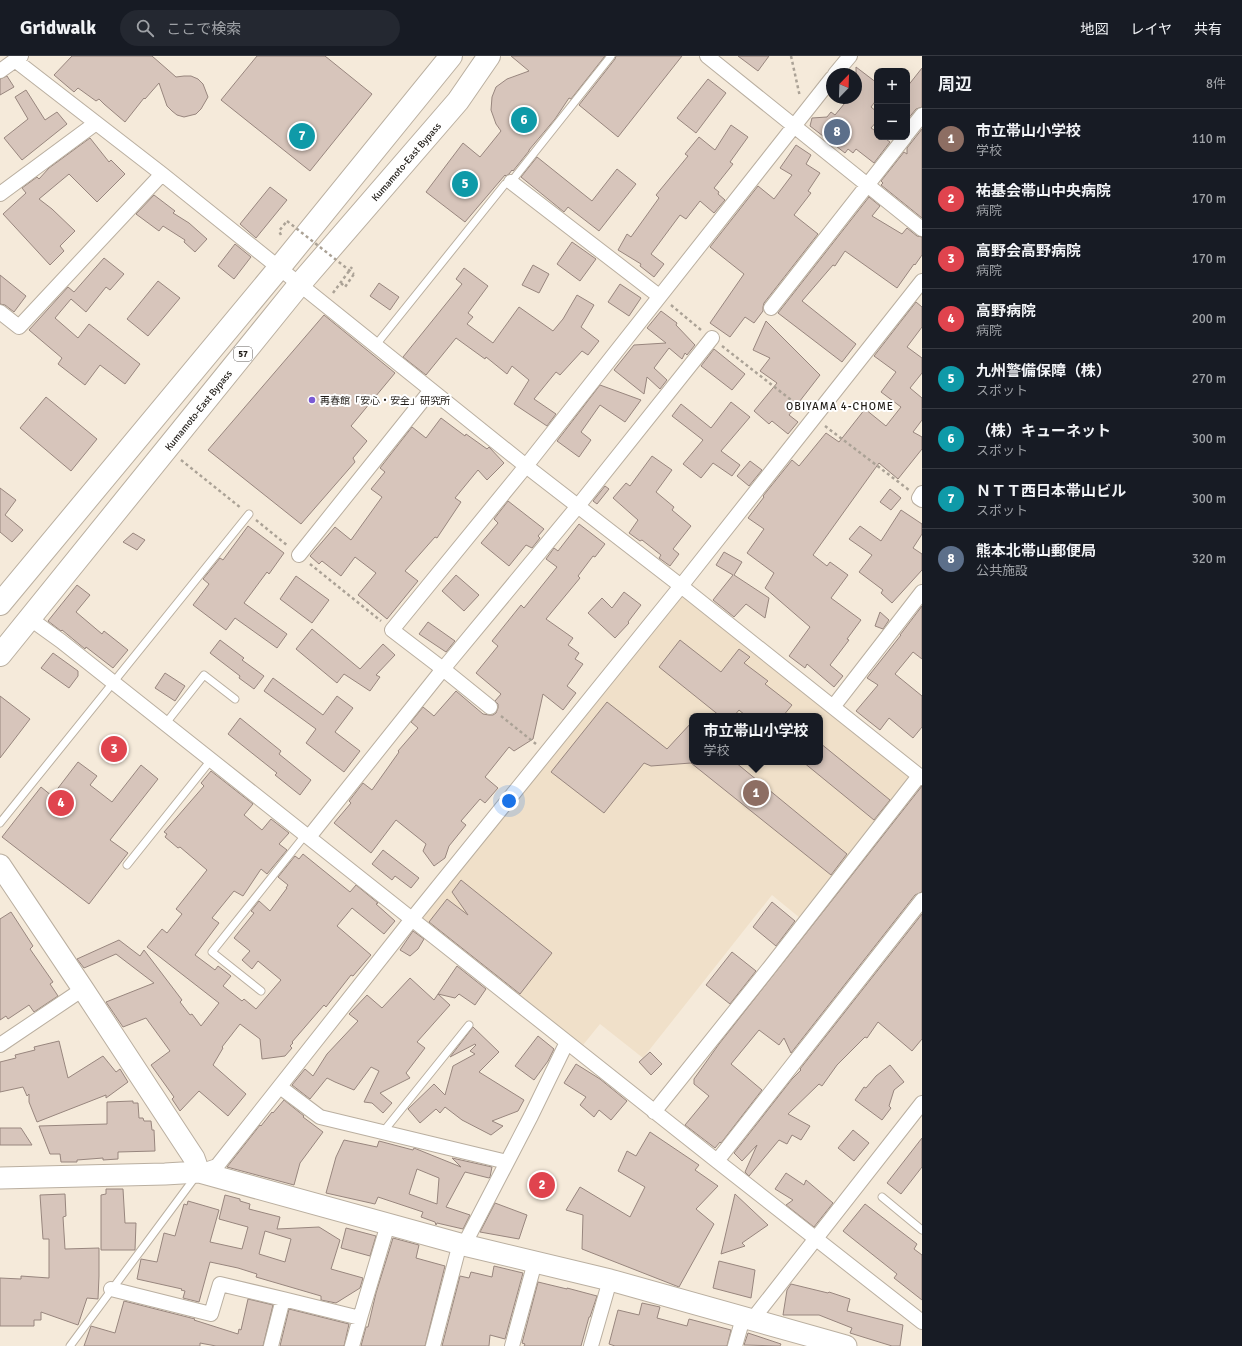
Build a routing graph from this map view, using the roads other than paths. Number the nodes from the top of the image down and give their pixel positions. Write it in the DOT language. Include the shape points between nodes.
graph roads {
  1 [pos="451,56"];
  2 [pos="489,56"];
  3 [pos="611,56"];
  4 [pos="707,56"];
  5 [pos="850,56"];
  6 [pos="18,58"];
  7 [pos="840,68"];
  8 [pos="0,71"];
  9 [pos="826,85"];
  10 [pos="922,116"];
  11 [pos="96,123"];
  12 [pos="794,126"];
  13 [pos="910,130"];
  14 [pos="903,140"];
  15 [pos="162,174"];
  16 [pos="512,182"];
  17 [pos="867,184"];
  18 [pos="0,194"];
  19 [pos="922,229"];
  20 [pos="279,268"];
  21 [pos="922,281"];
  22 [pos="299,285"];
  23 [pos="659,296"];
  24 [pos="771,308"];
  25 [pos="0,312"];
  26 [pos="712,338"];
  27 [pos="376,346"];
  28 [pos="431,390"];
  29 [pos="526,466"];
  30 [pos="578,506"];
  31 [pos="249,514"];
  32 [pos="299,555"];
  33 [pos="681,586"];
  34 [pos="922,592"];
  35 [pos="2,597"];
  36 [pos="29,618"];
  37 [pos="0,655"];
  38 [pos="443,669"];
  39 [pos="113,682"];
  40 [pos="235,699"];
  41 [pos="490,707"];
  42 [pos="833,707"];
  43 [pos="166,723"];
  44 [pos="211,760"];
  45 [pos="920,777"];
  46 [pos="0,823"];
  47 [pos="307,836"];
  48 [pos="0,865"];
  49 [pos="128,865"];
  50 [pos="922,900"];
  51 [pos="412,919"];
  52 [pos="84,989"];
  53 [pos="261,991"];
  54 [pos="469,1025"];
  55 [pos="567,1042"];
  56 [pos="0,1045"];
  57 [pos="280,1087"];
  58 [pos="922,1103"];
  59 [pos="654,1112"];
  60 [pos="383,1132"];
  61 [pos="507,1162"];
  62 [pos="717,1162"];
  63 [pos="199,1172"];
  64 [pos="0,1178"];
  65 [pos="882,1197"];
  66 [pos="388,1224"];
  67 [pos="922,1230"];
  68 [pos="816,1238"];
  69 [pos="462,1244"];
  70 [pos="535,1262"];
  71 [pos="610,1280"];
  72 [pos="111,1290"];
  73 [pos="282,1299"];
  74 [pos="360,1318"];
  75 [pos="747,1319"];
  76 [pos="922,1322"];
  77 [pos="70,1346"];
  78 [pos="270,1346"];
  79 [pos="352,1346"];
  80 [pos="432,1346"];
  81 [pos="512,1346"];
  82 [pos="591,1346"];
  83 [pos="735,1346"];
  84 [pos="846,1346"];
  1 -- 20 [label="highway"];
  2 -- 22 [label="highway, Kumamoto-East Bypass / 57" via="458,101"];
  3 -- 16 [label="lane"];
  4 -- 12 [label="street"];
  5 -- 7 [label="street"];
  6 -- 8 [label="street"];
  6 -- 11 [label="street"];
  9 -- 12 [label="street"];
  10 -- 13 [label="street"];
  11 -- 15 [label="street"];
  11 -- 18 [label="street"];
  12 -- 17 [label="street"];
  12 -- 23 [label="street"];
  14 -- 17 [label="street"];
  15 -- 20 [label="street"];
  15 -- 25 [label="street" via="19,327"];
  16 -- 23 [label="street"];
  16 -- 27 [label="lane" via="505,184"];
  17 -- 19 [label="street"];
  17 -- 24 [label="street"];
  20 -- 22 [label="street"];
  20 -- 35 [label="highway"];
  21 -- 33 [label="street"];
  22 -- 27 [label="street"];
  22 -- 36 [label="highway, Kumamoto-East Bypass / 57"];
  23 -- 29 [label="street"];
  26 -- 30 [label="street"];
  27 -- 28 [label="street"];
  28 -- 29 [label="street"];
  28 -- 32 [label="street"];
  29 -- 30 [label="street"];
  29 -- 38 [label="street" via="392,630"];
  30 -- 33 [label="street"];
  30 -- 38 [label="street"];
  31 -- 39 [label="lane"];
  33 -- 42 [label="street"];
  33 -- 51 [label="street"];
  34 -- 42 [label="street"];
  36 -- 37 [label="highway, Kumamoto-East Bypass / 57"];
  36 -- 39 [label="street"];
  38 -- 41 [label="street"];
  38 -- 47 [label="street"];
  39 -- 43 [label="street"];
  39 -- 46 [label="lane"];
  40 -- 43 [label="lane" via="204,676"];
  42 -- 45 [label="street"];
  43 -- 44 [label="street"];
  44 -- 47 [label="street"];
  44 -- 49 [label="lane"];
  45 -- 59 [label="street"];
  47 -- 51 [label="street"];
  47 -- 53 [label="lane" via="212,952"];
  48 -- 52 [label="street"];
  50 -- 62 [label="street"];
  51 -- 55 [label="street"];
  51 -- 57 [label="street"];
  52 -- 56 [label="street"];
  52 -- 63 [label="street" via="194,1158"];
  54 -- 60 [label="lane"];
  55 -- 59 [label="street"];
  55 -- 61 [label="street"];
  57 -- 60 [label="street" via="320,1118"];
  57 -- 63 [label="street" via="218,1166"];
  58 -- 68 [label="street"];
  59 -- 62 [label="street"];
  60 -- 61 [label="street"];
  61 -- 69 [label="street"];
  62 -- 68 [label="street"];
  63 -- 64 [label="street"];
  63 -- 66 [label="street"];
  63 -- 72 [label="lane"];
  65 -- 67 [label="lane"];
  66 -- 69 [label="street"];
  66 -- 74 [label="street"];
  68 -- 75 [label="street"];
  68 -- 76 [label="street"];
  69 -- 70 [label="street"];
  69 -- 80 [label="street"];
  70 -- 71 [label="street"];
  70 -- 81 [label="street"];
  71 -- 75 [label="street"];
  71 -- 82 [label="street"];
  72 -- 73 [label="street" via="211,1314 220,1284"];
  72 -- 77 [label="lane"];
  73 -- 74 [label="street"];
  73 -- 78 [label="street"];
  74 -- 79 [label="street"];
  75 -- 83 [label="street"];
  75 -- 84 [label="street"];
}
